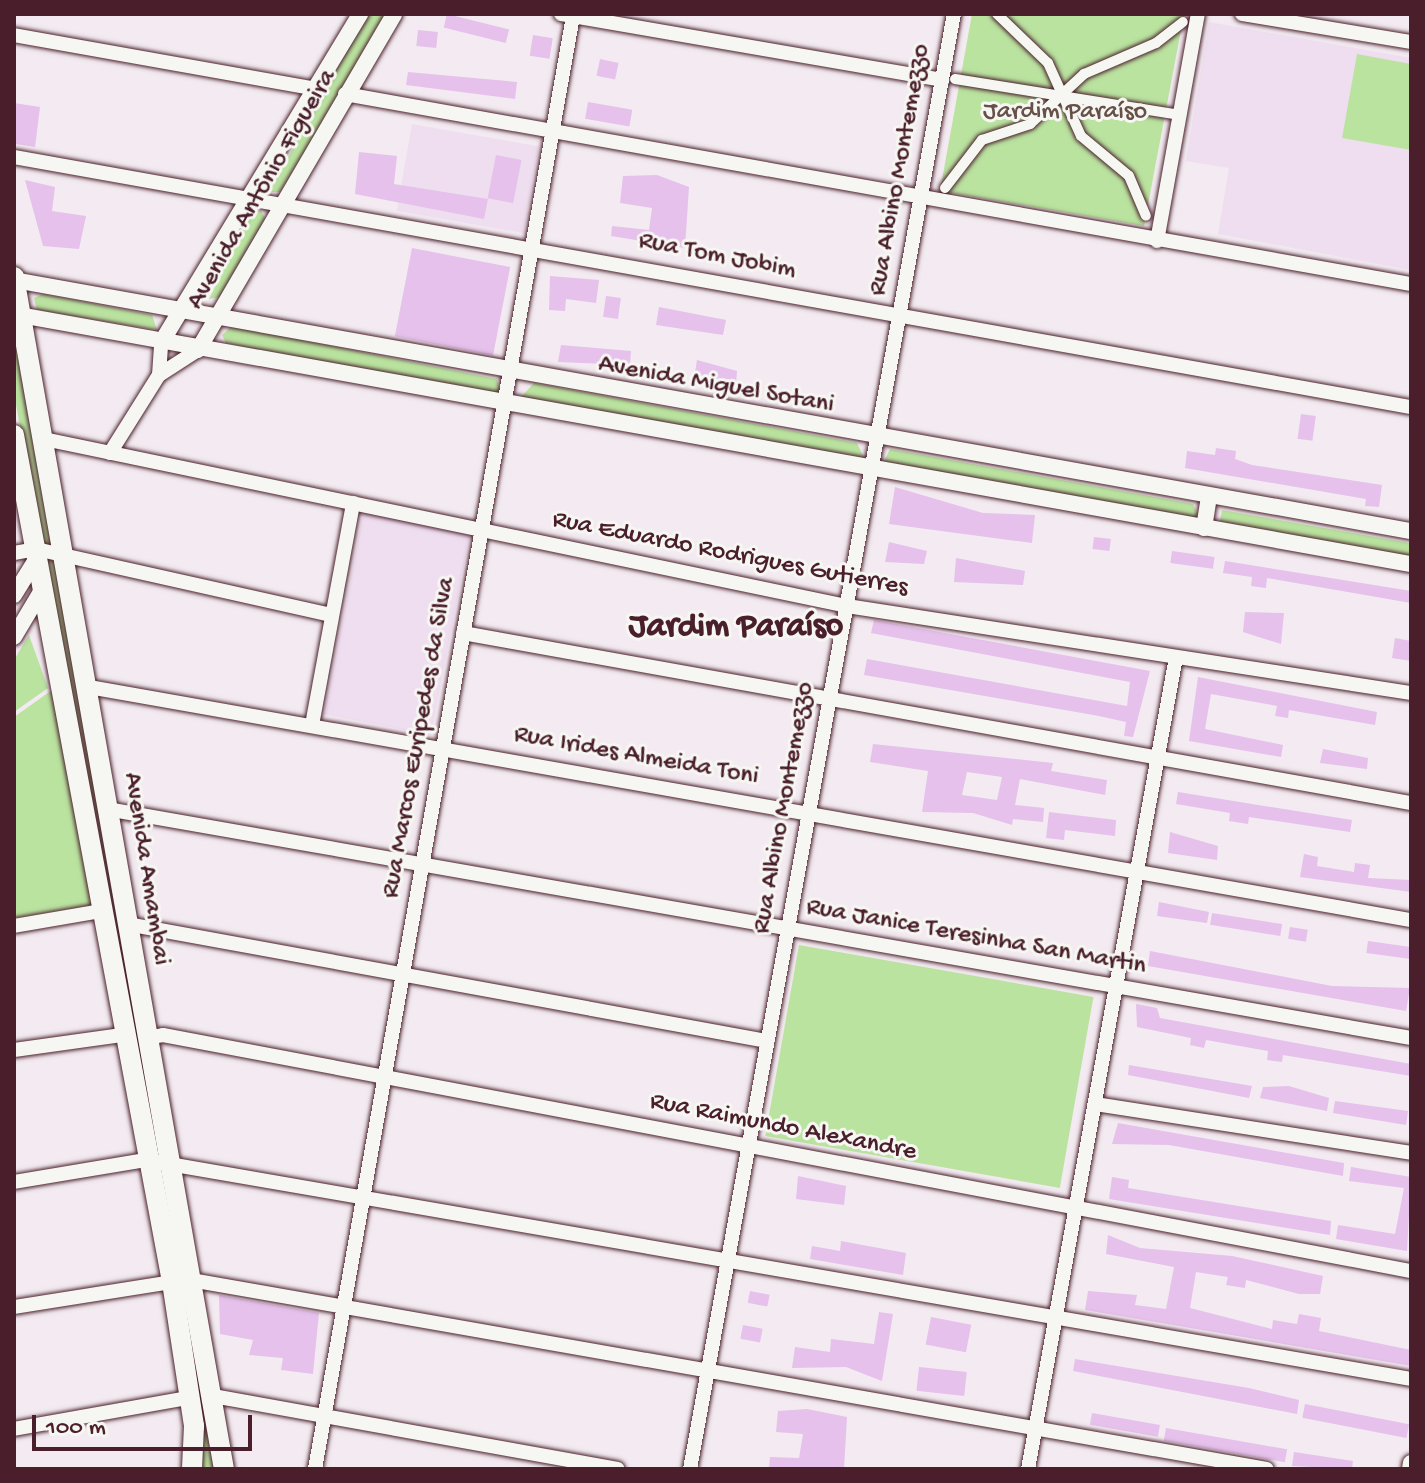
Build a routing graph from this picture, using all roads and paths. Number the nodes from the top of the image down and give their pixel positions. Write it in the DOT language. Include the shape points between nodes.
graph roads {
  1 [pos="360,14"];
  2 [pos="394,14"];
  3 [pos="954,14"];
  4 [pos="997,14"];
  5 [pos="1198,14"];
  6 [pos="1242,14"];
  7 [pos="567,15"];
  8 [pos="1183,22"];
  9 [pos="14,35"];
  10 [pos="1411,42"];
  11 [pos="948,80"];
  12 [pos="316,89"];
  13 [pos="345,94"];
  14 [pos="1062,96"];
  15 [pos="1180,115"];
  16 [pos="552,132"];
  17 [pos="14,157"];
  18 [pos="945,188"];
  19 [pos="920,199"];
  20 [pos="248,200"];
  21 [pos="280,206"];
  22 [pos="1146,216"];
  23 [pos="1157,241"];
  24 [pos="532,247"];
  25 [pos="14,279"];
  26 [pos="1411,284"];
  27 [pos="180,312"];
  28 [pos="18,315"];
  29 [pos="899,315"];
  30 [pos="215,321"];
  31 [pos="161,343"];
  32 [pos="198,350"];
  33 [pos="509,374"];
  34 [pos="159,375"];
  35 [pos="504,405"];
  36 [pos="1411,407"];
  37 [pos="14,435"];
  38 [pos="44,439"];
  39 [pos="877,439"];
  40 [pos="110,453"];
  41 [pos="871,470"];
  42 [pos="1209,496"];
  43 [pos="353,503"];
  44 [pos="1204,528"];
  45 [pos="482,530"];
  46 [pos="1411,531"];
  47 [pos="14,553"];
  48 [pos="36,554"];
  49 [pos="66,560"];
  50 [pos="1411,564"];
  51 [pos="16,591"];
  52 [pos="38,596"];
  53 [pos="847,606"];
  54 [pos="332,615"];
  55 [pos="463,633"];
  56 [pos="14,637"];
  57 [pos="1176,657"];
  58 [pos="89,687"];
  59 [pos="1411,693"];
  60 [pos="829,699"];
  61 [pos="312,725"];
  62 [pos="443,747"];
  63 [pos="1158,759"];
  64 [pos="1411,803"];
  65 [pos="107,809"];
  66 [pos="809,813"];
  67 [pos="422,866"];
  68 [pos="1137,873"];
  69 [pos="101,911"];
  70 [pos="1411,920"];
  71 [pos="127,924"];
  72 [pos="14,926"];
  73 [pos="788,929"];
  74 [pos="403,974"];
  75 [pos="1116,988"];
  76 [pos="122,1035"];
  77 [pos="146,1038"];
  78 [pos="1411,1038"];
  79 [pos="767,1041"];
  80 [pos="14,1050"];
  81 [pos="385,1077"];
  82 [pos="1095,1104"];
  83 [pos="749,1146"];
  84 [pos="1411,1153"];
  85 [pos="146,1160"];
  86 [pos="169,1164"];
  87 [pos="14,1182"];
  88 [pos="363,1198"];
  89 [pos="1076,1208"];
  90 [pos="728,1261"];
  91 [pos="1411,1271"];
  92 [pos="182,1281"];
  93 [pos="14,1307"];
  94 [pos="344,1307"];
  95 [pos="1055,1318"];
  96 [pos="708,1371"];
  97 [pos="1411,1379"];
  98 [pos="213,1396"];
  99 [pos="188,1398"];
  100 [pos="325,1414"];
  101 [pos="1035,1428"];
  102 [pos="14,1429"];
  103 [pos="192,1469"];
  104 [pos="224,1469"];
  105 [pos="315,1469"];
  106 [pos="617,1469"];
  107 [pos="690,1469"];
  108 [pos="1028,1469"];
  109 [pos="1267,1469"];
  1 -- 12 [label="street, Avenida Antônio Figueira"];
  2 -- 13 [label="street, Avenida Antônio Figueira"];
  3 -- 11 [label="street, Rua Albino Montemezzo"];
  4 -- 14 [label="street" via="1035,45"];
  5 -- 15 [label="street"];
  6 -- 10 [label="street"];
  7 -- 11 [label="street"];
  7 -- 16 [label="street, Rua Marcos Euripedes da Silva"];
  8 -- 14 [label="street" via="1156,43 1084,74"];
  9 -- 12 [label="street"];
  11 -- 14 [label="street"];
  11 -- 19 [label="street, Rua Albino Montemezzo"];
  12 -- 20 [label="street, Avenida Antônio Figueira"];
  13 -- 16 [label="street"];
  13 -- 21 [label="street, Avenida Antônio Figueira"];
  14 -- 15 [label="street"];
  14 -- 18 [label="street" via="1015,133 982,140"];
  14 -- 22 [label="street" via="1081,136 1129,176"];
  15 -- 23 [label="street"];
  16 -- 19 [label="street"];
  16 -- 24 [label="street, Rua Marcos Euripedes da Silva"];
  17 -- 20 [label="street, Rua Tom Jobim"];
  19 -- 23 [label="street"];
  19 -- 29 [label="street, Rua Albino Montemezzo"];
  20 -- 21 [label="street, Rua Tom Jobim"];
  20 -- 27 [label="street, Avenida Antônio Figueira"];
  21 -- 24 [label="street, Rua Tom Jobim"];
  21 -- 30 [label="street, Avenida Antônio Figueira"];
  23 -- 26 [label="street"];
  24 -- 29 [label="street, Rua Tom Jobim"];
  24 -- 33 [label="street, Rua Marcos Euripedes da Silva"];
  25 -- 27 [label="street, Avenida Miguel Sotani"];
  25 -- 28 [label="main road, Avenida Amambai"];
  27 -- 30 [label="street, Avenida Miguel Sotani"];
  27 -- 31 [label="street, Avenida Antônio Figueira"];
  28 -- 31 [label="street"];
  28 -- 38 [label="main road, Avenida Amambai"];
  29 -- 36 [label="street, Rua Tom Jobim"];
  29 -- 39 [label="street, Rua Albino Montemezzo"];
  30 -- 32 [label="street, Avenida Antônio Figueira"];
  30 -- 33 [label="street, Avenida Miguel Sotani"];
  31 -- 32 [label="street"];
  31 -- 34 [label="street, Avenida Antônio Figueira"];
  32 -- 34 [label="street, Avenida Antônio Figueira"];
  32 -- 35 [label="street"];
  33 -- 35 [label="street, Rua Marcos Euripedes da Silva"];
  33 -- 39 [label="street, Avenida Miguel Sotani"];
  34 -- 40 [label="street, Avenida Antônio Figueira"];
  35 -- 41 [label="street"];
  35 -- 45 [label="street, Rua Marcos Euripedes da Silva"];
  37 -- 48 [label="main road, Avenida Amambai"];
  38 -- 40 [label="street, Rua Eduardo Rodrigues Gutierres"];
  38 -- 49 [label="main road, Avenida Amambai"];
  39 -- 41 [label="street, Rua Albino Montemezzo"];
  39 -- 42 [label="street, Avenida Miguel Sotani"];
  40 -- 43 [label="street, Rua Eduardo Rodrigues Gutierres"];
  41 -- 44 [label="street"];
  41 -- 53 [label="street, Rua Albino Montemezzo"];
  42 -- 44 [label="street"];
  42 -- 46 [label="street, Avenida Miguel Sotani"];
  43 -- 45 [label="street, Rua Eduardo Rodrigues Gutierres"];
  43 -- 54 [label="street"];
  44 -- 50 [label="street"];
  45 -- 53 [label="street, Rua Eduardo Rodrigues Gutierres"];
  45 -- 55 [label="street, Rua Marcos Euripedes da Silva"];
  47 -- 48 [label="street"];
  48 -- 49 [label="street"];
  48 -- 51 [label="street"];
  48 -- 52 [label="main road, Avenida Amambai"];
  49 -- 54 [label="street"];
  49 -- 58 [label="main road, Avenida Amambai"];
  51 -- 52 [label="street"];
  52 -- 56 [label="street"];
  52 -- 69 [label="main road, Avenida Amambai"];
  53 -- 57 [label="street, Rua Eduardo Rodrigues Gutierres"];
  53 -- 60 [label="street, Rua Albino Montemezzo"];
  54 -- 61 [label="street"];
  55 -- 60 [label="street"];
  55 -- 62 [label="street, Rua Marcos Euripedes da Silva"];
  57 -- 59 [label="street, Rua Eduardo Rodrigues Gutierres"];
  57 -- 63 [label="street"];
  58 -- 61 [label="street, Rua Irides Almeida Toni"];
  58 -- 65 [label="main road, Avenida Amambai"];
  60 -- 63 [label="street"];
  60 -- 66 [label="street, Rua Albino Montemezzo"];
  61 -- 62 [label="street, Rua Irides Almeida Toni"];
  62 -- 66 [label="street, Rua Irides Almeida Toni"];
  62 -- 67 [label="street, Rua Marcos Euripedes da Silva"];
  63 -- 64 [label="street"];
  63 -- 68 [label="street"];
  65 -- 67 [label="street, Rua Janice Teresinha San Martin"];
  65 -- 71 [label="main road, Avenida Amambai"];
  66 -- 68 [label="street, Rua Irides Almeida Toni"];
  66 -- 73 [label="street, Rua Albino Montemezzo"];
  67 -- 73 [label="street, Rua Janice Teresinha San Martin"];
  67 -- 74 [label="street, Rua Marcos Euripedes da Silva"];
  68 -- 70 [label="street, Rua Irides Almeida Toni"];
  68 -- 75 [label="street"];
  69 -- 72 [label="street"];
  69 -- 76 [label="main road, Avenida Amambai"];
  71 -- 74 [label="street"];
  71 -- 77 [label="main road, Avenida Amambai"];
  73 -- 75 [label="street, Rua Janice Teresinha San Martin"];
  73 -- 79 [label="street, Rua Albino Montemezzo"];
  74 -- 79 [label="street"];
  74 -- 81 [label="street, Rua Marcos Euripedes da Silva"];
  75 -- 78 [label="street, Rua Janice Teresinha San Martin"];
  75 -- 82 [label="street"];
  76 -- 80 [label="street"];
  76 -- 85 [label="main road, Avenida Amambai"];
  77 -- 81 [label="street, Rua Raimundo Alexandre" via="163,1035"];
  77 -- 86 [label="main road, Avenida Amambai"];
  79 -- 83 [label="street, Rua Albino Montemezzo"];
  81 -- 83 [label="street, Rua Raimundo Alexandre"];
  81 -- 88 [label="street, Rua Marcos Euripedes da Silva"];
  82 -- 84 [label="street"];
  82 -- 89 [label="street"];
  83 -- 89 [label="street, Rua Raimundo Alexandre"];
  83 -- 90 [label="street, Rua Albino Montemezzo"];
  85 -- 86 [label="street"];
  85 -- 87 [label="street"];
  85 -- 92 [label="main road, Avenida Amambai"];
  86 -- 88 [label="street"];
  86 -- 92 [label="main road, Avenida Amambai"];
  88 -- 90 [label="street"];
  88 -- 94 [label="street, Rua Marcos Euripedes da Silva"];
  89 -- 91 [label="street, Rua Raimundo Alexandre"];
  89 -- 95 [label="street"];
  90 -- 95 [label="street"];
  90 -- 96 [label="street, Rua Albino Montemezzo"];
  92 -- 93 [label="street"];
  92 -- 94 [label="street"];
  92 -- 98 [label="main road, Avenida Amambai"];
  92 -- 99 [label="main road, Avenida Amambai"];
  94 -- 96 [label="street"];
  94 -- 100 [label="street, Rua Marcos Euripedes da Silva"];
  95 -- 97 [label="street"];
  95 -- 101 [label="street"];
  96 -- 101 [label="street"];
  96 -- 107 [label="street, Rua Albino Montemezzo"];
  98 -- 100 [label="street"];
  98 -- 104 [label="main road, Avenida Amambai"];
  99 -- 102 [label="street"];
  99 -- 103 [label="main road, Avenida Amambai"];
  100 -- 105 [label="street, Rua Marcos Euripedes da Silva"];
  100 -- 106 [label="street"];
  101 -- 108 [label="street"];
  101 -- 109 [label="street"];
}
